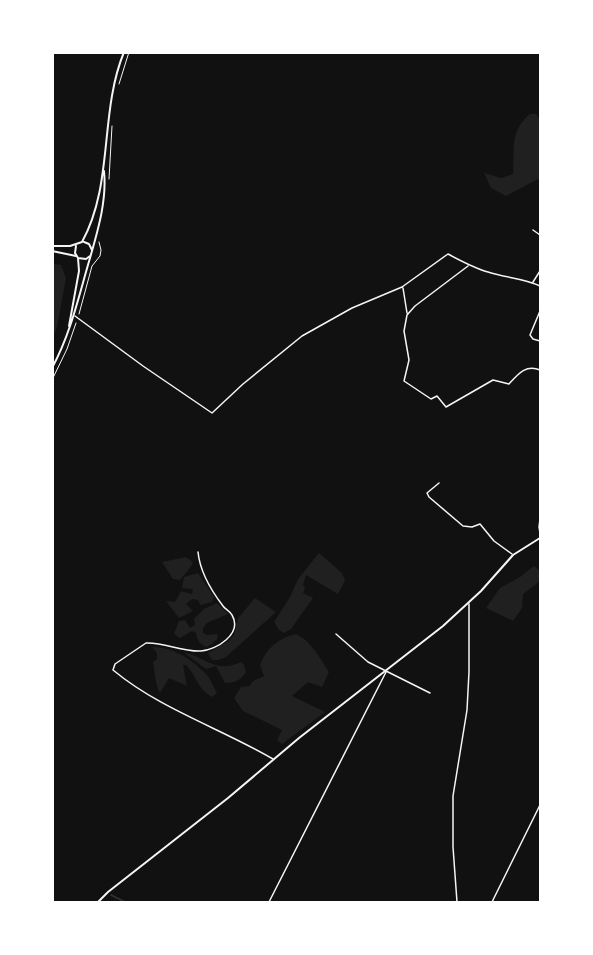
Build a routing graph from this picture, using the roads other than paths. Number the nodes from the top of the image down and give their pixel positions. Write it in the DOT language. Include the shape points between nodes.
graph roads {
  1 [pos="124,52"];
  2 [pos="104,168"];
  3 [pos="533,230"];
  4 [pos="540,235"];
  5 [pos="82,242"];
  6 [pos="78,244"];
  7 [pos="52,246"];
  8 [pos="92,250"];
  9 [pos="52,251"];
  10 [pos="90,256"];
  11 [pos="77,257"];
  12 [pos="469,266"];
  13 [pos="540,271"];
  14 [pos="533,282"];
  15 [pos="540,286"];
  16 [pos="402,287"];
  17 [pos="540,311"];
  18 [pos="407,315"];
  19 [pos="75,316"];
  20 [pos="68,328"];
  21 [pos="540,341"];
  22 [pos="52,368"];
  23 [pos="540,370"];
  24 [pos="439,483"];
  25 [pos="540,519"];
  26 [pos="540,533"];
  27 [pos="540,538"];
  28 [pos="198,552"];
  29 [pos="513,555"];
  30 [pos="469,603"];
  31 [pos="336,634"];
  32 [pos="387,671"];
  33 [pos="430,693"];
  34 [pos="273,760"];
  35 [pos="540,805"];
  36 [pos="98,903"];
  37 [pos="269,903"];
  38 [pos="457,903"];
  39 [pos="492,903"];
  1 -- 2 [label="street" via="110,99"];
  2 -- 5 [label="street" via="91,223"];
  2 -- 8 [label="street" via="104,201"];
  3 -- 4 [label="street"];
  5 -- 6 [label="street"];
  5 -- 8 [label="street"];
  6 -- 7 [label="street"];
  6 -- 11 [label="street" via="74,250"];
  8 -- 10 [label="street"];
  9 -- 11 [label="street"];
  10 -- 11 [label="street"];
  10 -- 19 [label="street"];
  11 -- 20 [label="street" via="79,271"];
  12 -- 14 [label="street"];
  12 -- 16 [label="street" via="448,254"];
  12 -- 18 [label="street"];
  13 -- 14 [label="street"];
  14 -- 15 [label="street"];
  16 -- 18 [label="street"];
  16 -- 19 [label="street" via="352,308 302,336 212,413"];
  17 -- 21 [label="street" via="530,335"];
  18 -- 23 [label="street" via="404,331 409,360 404,381 431,399 437,396 446,407 493,380 509,384 524,369"];
  19 -- 20 [label="street"];
  20 -- 22 [label="street"];
  24 -- 29 [label="street" via="427,493 429,497 463,526 480,524"];
  25 -- 26 [label="street"];
  27 -- 29 [label="street"];
  28 -- 34 [label="street" via="203,574 222,605 232,613 231,634 220,645 205,651 146,644 115,664 113,670 155,699"];
  29 -- 30 [label="street"];
  30 -- 32 [label="street"];
  30 -- 38 [label="street" via="468,693 453,788"];
  31 -- 32 [label="street" via="356,653"];
  32 -- 33 [label="street"];
  32 -- 34 [label="street"];
  32 -- 37 [label="street"];
  34 -- 36 [label="street"];
  35 -- 39 [label="street"];
}
